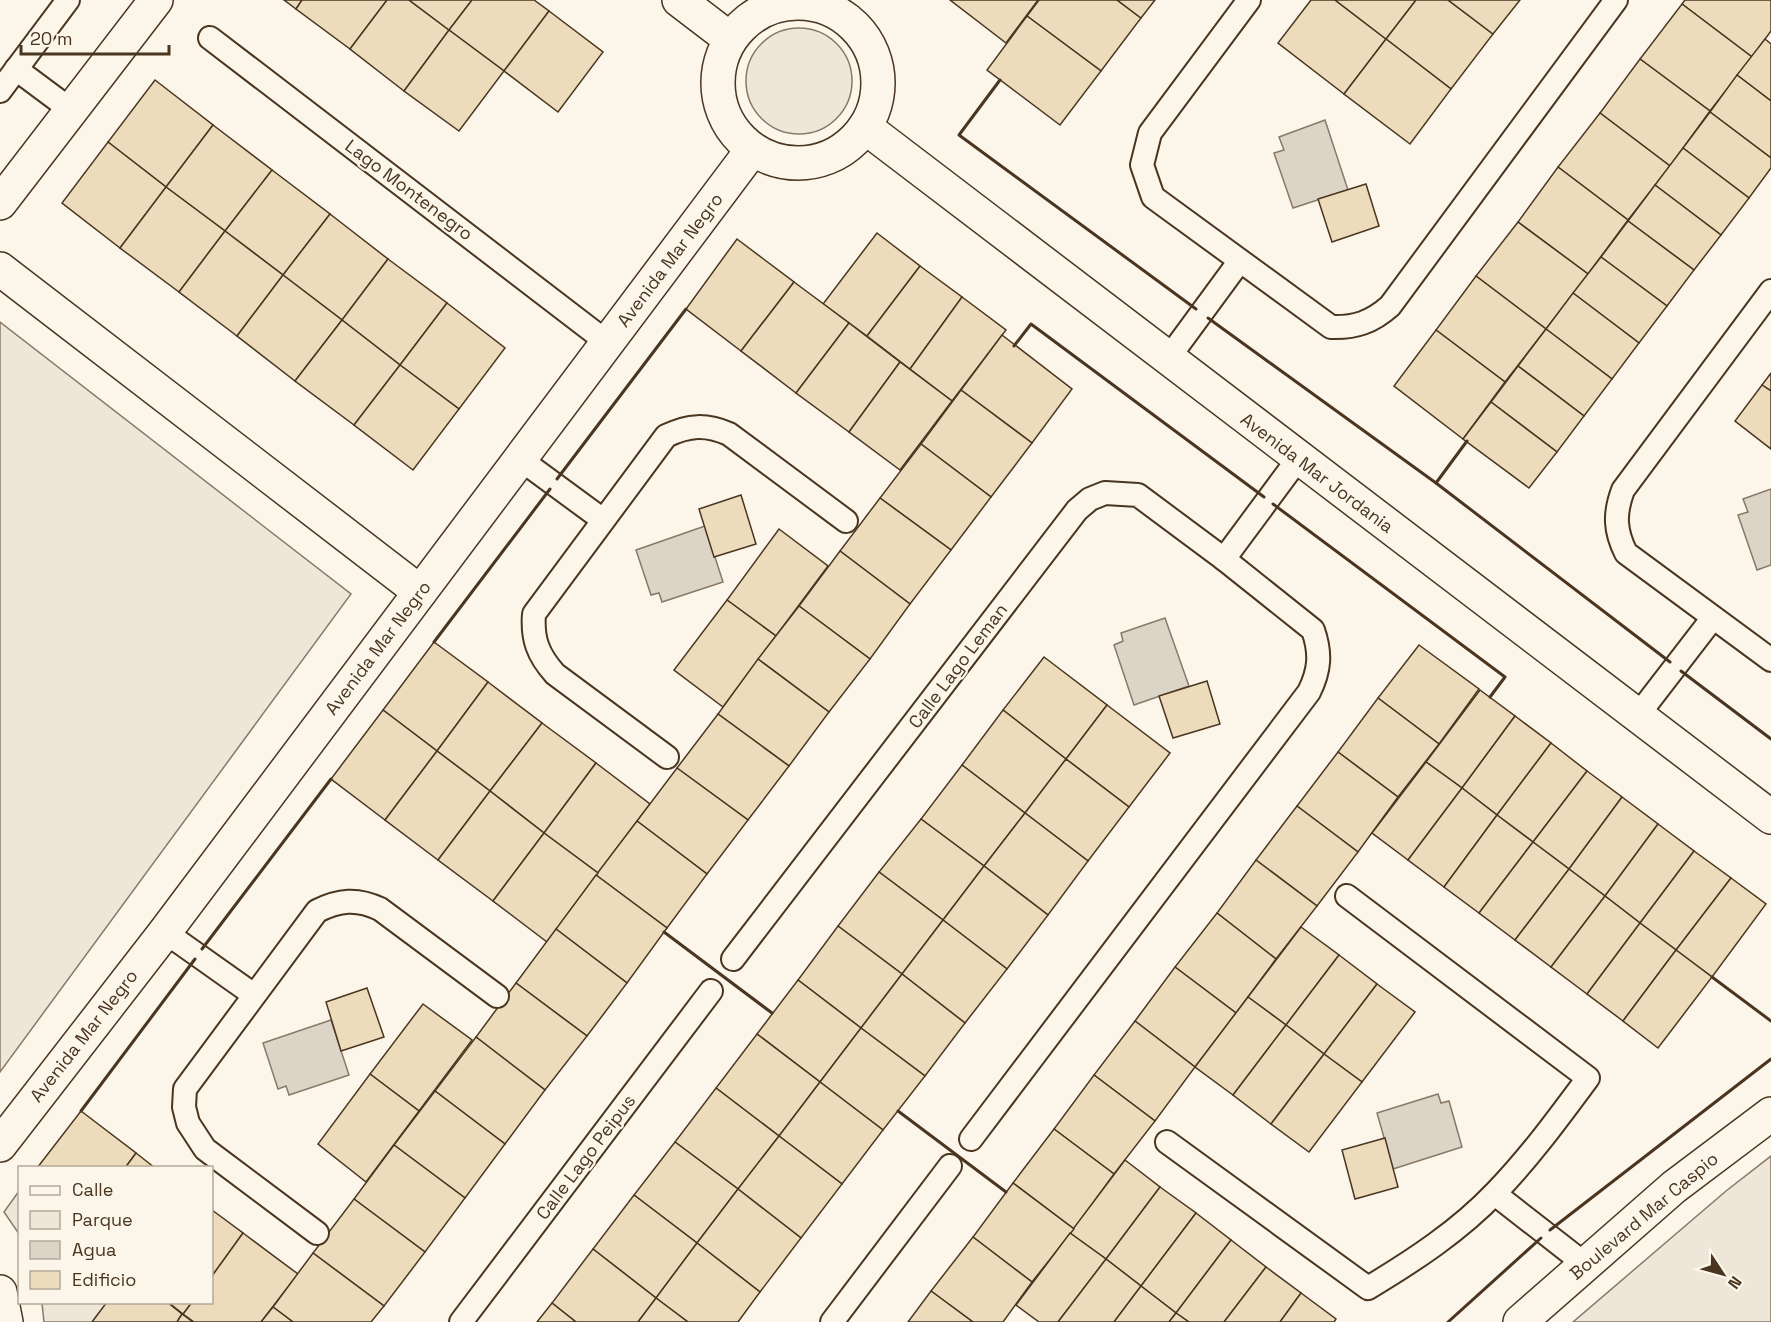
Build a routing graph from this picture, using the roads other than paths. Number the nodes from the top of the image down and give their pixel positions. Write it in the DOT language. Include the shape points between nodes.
graph roads {
  1 [pos="68,0"];
  2 [pos="156,0"];
  3 [pos="679,0"];
  4 [pos="1249,0"];
  5 [pos="1616,0"];
  6 [pos="849,8"];
  7 [pos="210,38"];
  8 [pos="730,39"];
  9 [pos="16,69"];
  10 [pos="0,91"];
  11 [pos="71,110"];
  12 [pos="865,127"];
  13 [pos="752,150"];
  14 [pos="0,203"];
  15 [pos="1239,262"];
  16 [pos="0,269"];
  17 [pos="1771,291"];
  18 [pos="608,343"];
  19 [pos="1167,360"];
  20 [pos="520,459"];
  21 [pos="1298,459"];
  22 [pos="603,520"];
  23 [pos="846,521"];
  24 [pos="1224,559"];
  25 [pos="420,591"];
  26 [pos="1712,619"];
  27 [pos="1771,660"];
  28 [pos="1638,715"];
  29 [pos="667,757"];
  30 [pos="1771,817"];
  31 [pos="1347,896"];
  32 [pos="165,932"];
  33 [pos="733,959"];
  34 [pos="711,991"];
  35 [pos="254,995"];
  36 [pos="497,996"];
  37 [pos="1771,1113"];
  38 [pos="970,1139"];
  39 [pos="1167,1142"];
  40 [pos="0,1145"];
  41 [pos="950,1166"];
  42 [pos="1495,1194"];
  43 [pos="317,1233"];
  44 [pos="1586,1265"];
  45 [pos="0,1292"];
  46 [pos="6,1322"];
  47 [pos="461,1322"];
  48 [pos="832,1322"];
  49 [pos="1520,1322"];
  1 -- 9 [label="lane"];
  2 -- 11 [label="street"];
  3 -- 8 [label="street"];
  4 -- 15 [label="lane" via="1150,133 1142,165 1153,197"];
  5 -- 15 [label="lane" via="1397,296 1378,316 1348,328 1330,327"];
  6 -- 8 [label="street" via="794,2 769,8 747,20"];
  6 -- 12 [label="street" via="876,67 878,88"];
  7 -- 18 [label="lane, Lago Montenegro"];
  8 -- 13 [label="street" via="720,62 717,87 726,119"];
  9 -- 10 [label="lane"];
  9 -- 11 [label="lane"];
  11 -- 14 [label="street"];
  12 -- 13 [label="street" via="842,150 813,162 782,162"];
  12 -- 19 [label="street, Avenida Mar Jordania"];
  13 -- 18 [label="street, Avenida Mar Negro"];
  15 -- 19 [label="lane"];
  16 -- 25 [label="street"];
  17 -- 26 [label="lane" via="1623,490 1617,505 1615,522 1626,554"];
  18 -- 20 [label="street, Avenida Mar Negro"];
  19 -- 21 [label="street, Avenida Mar Jordania"];
  20 -- 22 [label="lane"];
  20 -- 25 [label="street, Avenida Mar Negro"];
  21 -- 24 [label="lane"];
  21 -- 28 [label="street, Avenida Mar Jordania"];
  22 -- 23 [label="lane" via="666,436 698,425 729,434"];
  22 -- 29 [label="lane" via="534,614 537,648 555,674"];
  24 -- 33 [label="lane, Calle Lago Leman" via="1138,495 1105,493 1090,499 1077,510"];
  24 -- 38 [label="lane, Calle Lago Leman" via="1312,630 1318,645 1316,678"];
  25 -- 32 [label="street, Avenida Mar Negro"];
  26 -- 27 [label="lane"];
  26 -- 28 [label="lane"];
  28 -- 30 [label="street, Avenida Mar Jordania"];
  31 -- 42 [label="lane" via="1588,1078 1543,1139"];
  32 -- 35 [label="lane"];
  32 -- 40 [label="street, Avenida Mar Negro"];
  34 -- 47 [label="lane, Calle Lago Peipus"];
  35 -- 36 [label="lane" via="316,911 348,901 365,902 380,909"];
  35 -- 43 [label="lane" via="185,1089 188,1123 205,1149"];
  37 -- 44 [label="street, Boulevard Mar Caspio" via="1674,1187"];
  39 -- 42 [label="lane" via="1368,1288 1414,1261"];
  41 -- 48 [label="lane"];
  42 -- 44 [label="lane"];
  44 -- 49 [label="street, Boulevard Mar Caspio"];
  45 -- 46 [label="street"];
}
